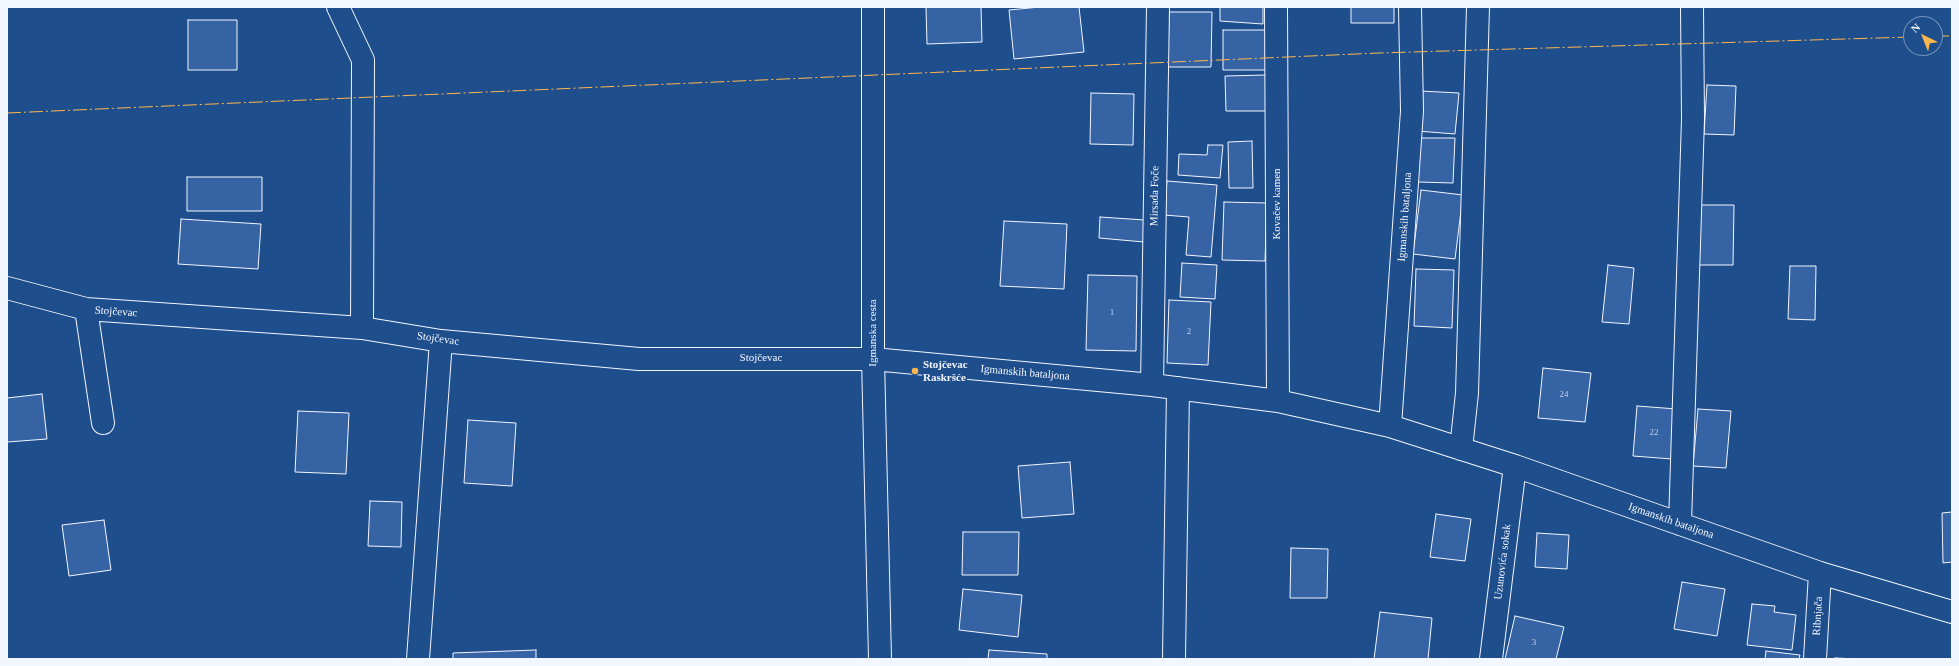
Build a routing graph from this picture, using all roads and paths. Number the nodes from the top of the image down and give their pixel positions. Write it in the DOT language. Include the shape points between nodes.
graph roads {
  1 [pos="338,7"];
  2 [pos="873,7"];
  3 [pos="1158,7"];
  4 [pos="1276,7"];
  5 [pos="1410,7"];
  6 [pos="1478,7"];
  7 [pos="1692,7"];
  8 [pos="7,288"];
  9 [pos="86,310"];
  10 [pos="362,328"];
  11 [pos="441,341"];
  12 [pos="873,359"];
  13 [pos="1152,384"];
  14 [pos="1178,388"];
  15 [pos="1278,401"];
  16 [pos="103,423"];
  17 [pos="1390,426"];
  18 [pos="1461,448"];
  19 [pos="1515,466"];
  20 [pos="1680,524"];
  21 [pos="1820,573"];
  22 [pos="1952,612"];
  23 [pos="418,659"];
  24 [pos="880,659"];
  25 [pos="1174,659"];
  26 [pos="1491,659"];
  27 [pos="1815,659"];
  1 -- 10 [label="street" via="363,60"];
  2 -- 12 [label="street, Igmanska cesta"];
  3 -- 13 [label="street, Mirsada Foče"];
  4 -- 15 [label="street, Kovačev kamen"];
  5 -- 17 [label="street, Igmanskih bataljona" via="1412,111"];
  6 -- 18 [label="street" via="1467,393"];
  7 -- 20 [label="street" via="1693,119"];
  8 -- 9 [label="street, Stojčevac"];
  9 -- 10 [label="street, Stojčevac"];
  9 -- 16 [label="street"];
  10 -- 11 [label="street, Stojčevac"];
  11 -- 12 [label="street, Stojčevac" via="639,359"];
  11 -- 23 [label="street"];
  12 -- 13 [label="street, Igmanskih bataljona"];
  12 -- 24 [label="street, Igmanska cesta"];
  13 -- 14 [label="street, Igmanskih bataljona"];
  14 -- 15 [label="street, Igmanskih bataljona"];
  14 -- 25 [label="street"];
  15 -- 17 [label="street, Igmanskih bataljona"];
  17 -- 18 [label="street, Igmanskih bataljona"];
  18 -- 19 [label="street, Igmanskih bataljona"];
  19 -- 20 [label="street, Igmanskih bataljona"];
  19 -- 26 [label="street, Uzunovića sokak"];
  20 -- 21 [label="street, Igmanskih bataljona"];
  21 -- 22 [label="street, Igmanskih bataljona"];
  21 -- 27 [label="street, Ribnjača"];
}
